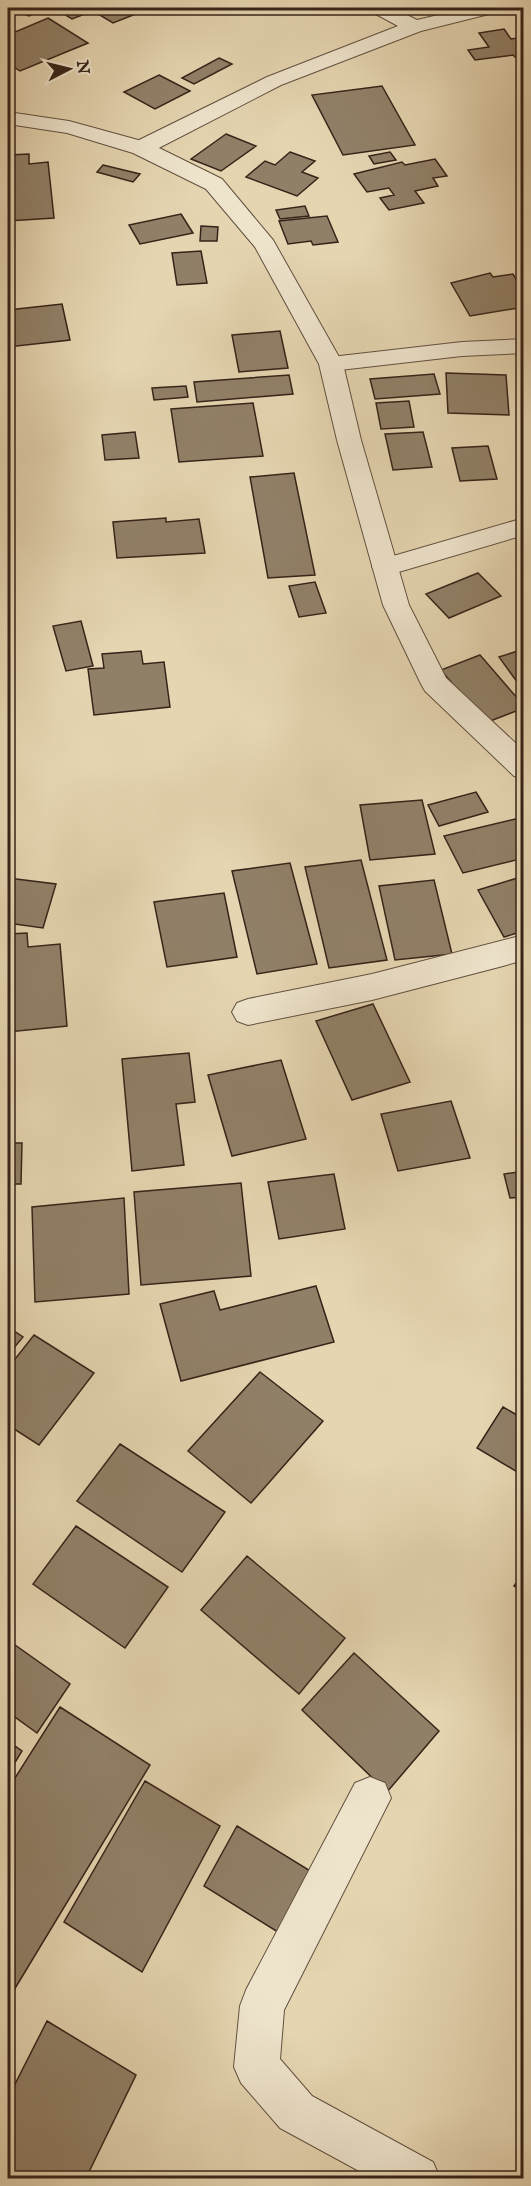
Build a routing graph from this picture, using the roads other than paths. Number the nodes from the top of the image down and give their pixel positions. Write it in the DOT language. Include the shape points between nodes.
graph roads {
  1 [pos="379,8"];
  2 [pos="490,8"];
  3 [pos="414,27"];
  4 [pos="8,118"];
  5 [pos="141,148"];
  6 [pos="524,346"];
  7 [pos="331,364"];
  8 [pos="524,526"];
  9 [pos="385,567"];
  10 [pos="519,766"];
  11 [pos="524,946"];
  12 [pos="248,1012"];
  13 [pos="370,1798"];
  14 [pos="417,2178"];
  1 -- 3 [label="street"];
  2 -- 3 [label="street"];
  3 -- 5 [label="street" via="274,81"];
  4 -- 5 [label="street" via="69,127"];
  5 -- 7 [label="street" via="214,184 265,244"];
  6 -- 7 [label="street"];
  7 -- 9 [label="street"];
  8 -- 9 [label="street"];
  9 -- 10 [label="street" via="396,605 435,684"];
  11 -- 12 [label="street" via="372,987"];
  13 -- 14 [label="street" via="262,2006 257,2067 296,2112"];
}
